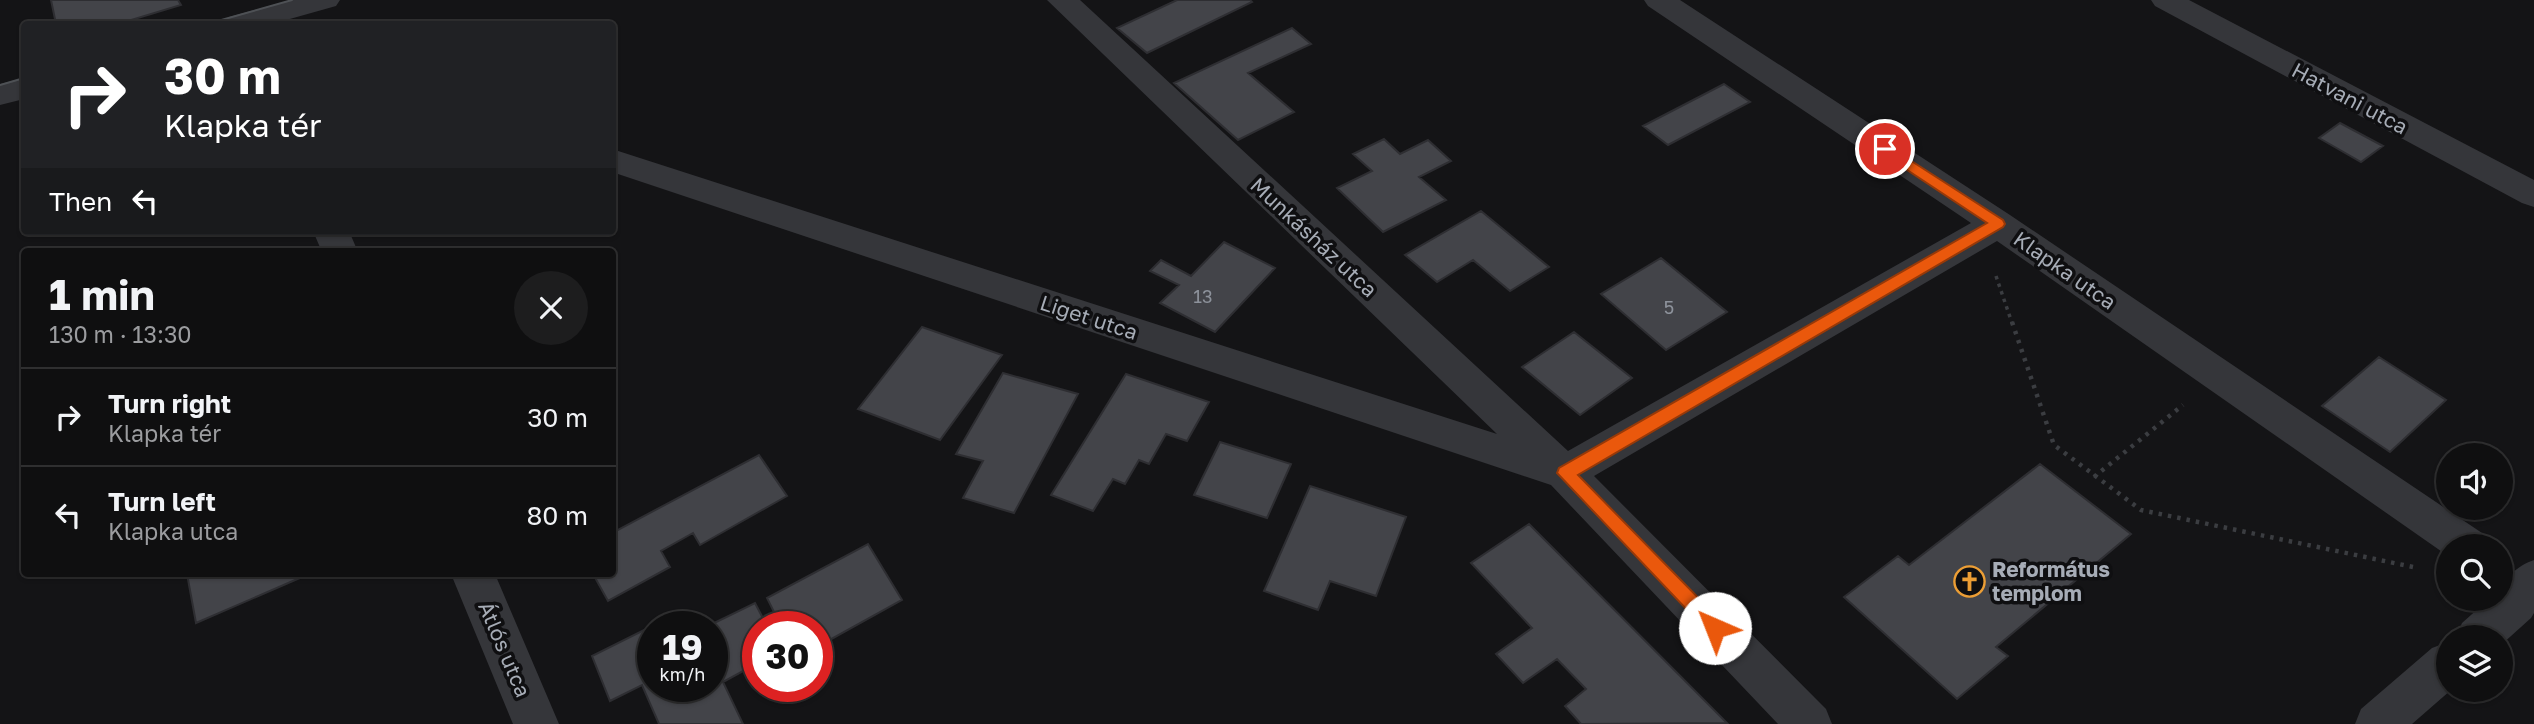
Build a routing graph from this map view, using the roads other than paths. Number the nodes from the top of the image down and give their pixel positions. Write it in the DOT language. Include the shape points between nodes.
graph roads {
  1 [pos="324,0"];
  2 [pos="1062,0"];
  3 [pos="1659,0"];
  4 [pos="2166,0"];
  5 [pos="241,18"];
  6 [pos="21,89"];
  7 [pos="0,95"];
  8 [pos="616,161"];
  9 [pos="2534,195"];
  10 [pos="1990,228"];
  11 [pos="1565,473"];
  12 [pos="2449,534"];
  13 [pos="474,577"];
  14 [pos="2524,582"];
  15 [pos="2491,625"];
  16 [pos="2436,673"];
  17 [pos="536,724"];
  18 [pos="1809,724"];
  19 [pos="2378,724"];
  1 -- 5 [label="street"];
  2 -- 11 [label="street, Munkásház utca"];
  3 -- 10 [label="street, Klapka utca"];
  4 -- 9 [label="street, Hatvani utca"];
  6 -- 7 [label="street"];
  8 -- 11 [label="street, Liget utca"];
  10 -- 11 [label="street"];
  10 -- 12 [label="street, Klapka utca"];
  11 -- 18 [label="street, Munkásház utca"];
  13 -- 17 [label="street, Átlós utca"];
  14 -- 15 [label="street" via="2515,604"];
  16 -- 19 [label="street"];
}
